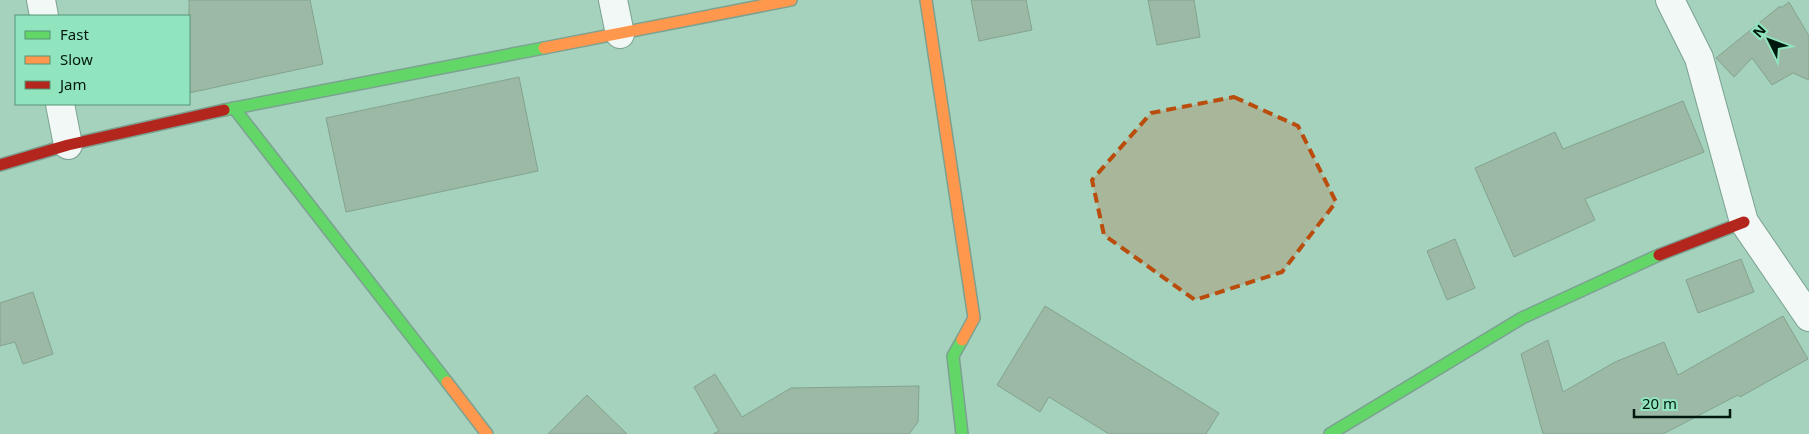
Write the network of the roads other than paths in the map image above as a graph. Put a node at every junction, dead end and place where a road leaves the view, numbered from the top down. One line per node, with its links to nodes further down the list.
1 (41, 0): 6 (street)
2 (613, 0): 7 (street)
3 (791, 0): 7 (street)
4 (926, 0): 15 (street)
5 (1670, 0): 12 (street)
6 (44, 15)
7 (620, 34): 9 (street)
8 (60, 105): 10 (street)
9 (234, 108): 10 (street); 14 (street)
10 (68, 145): 11 (street)
11 (0, 165)
12 (1744, 222): 13 (street); 16 (street)
13 (1809, 317)
14 (487, 434)
15 (962, 434)
16 (1330, 434)

